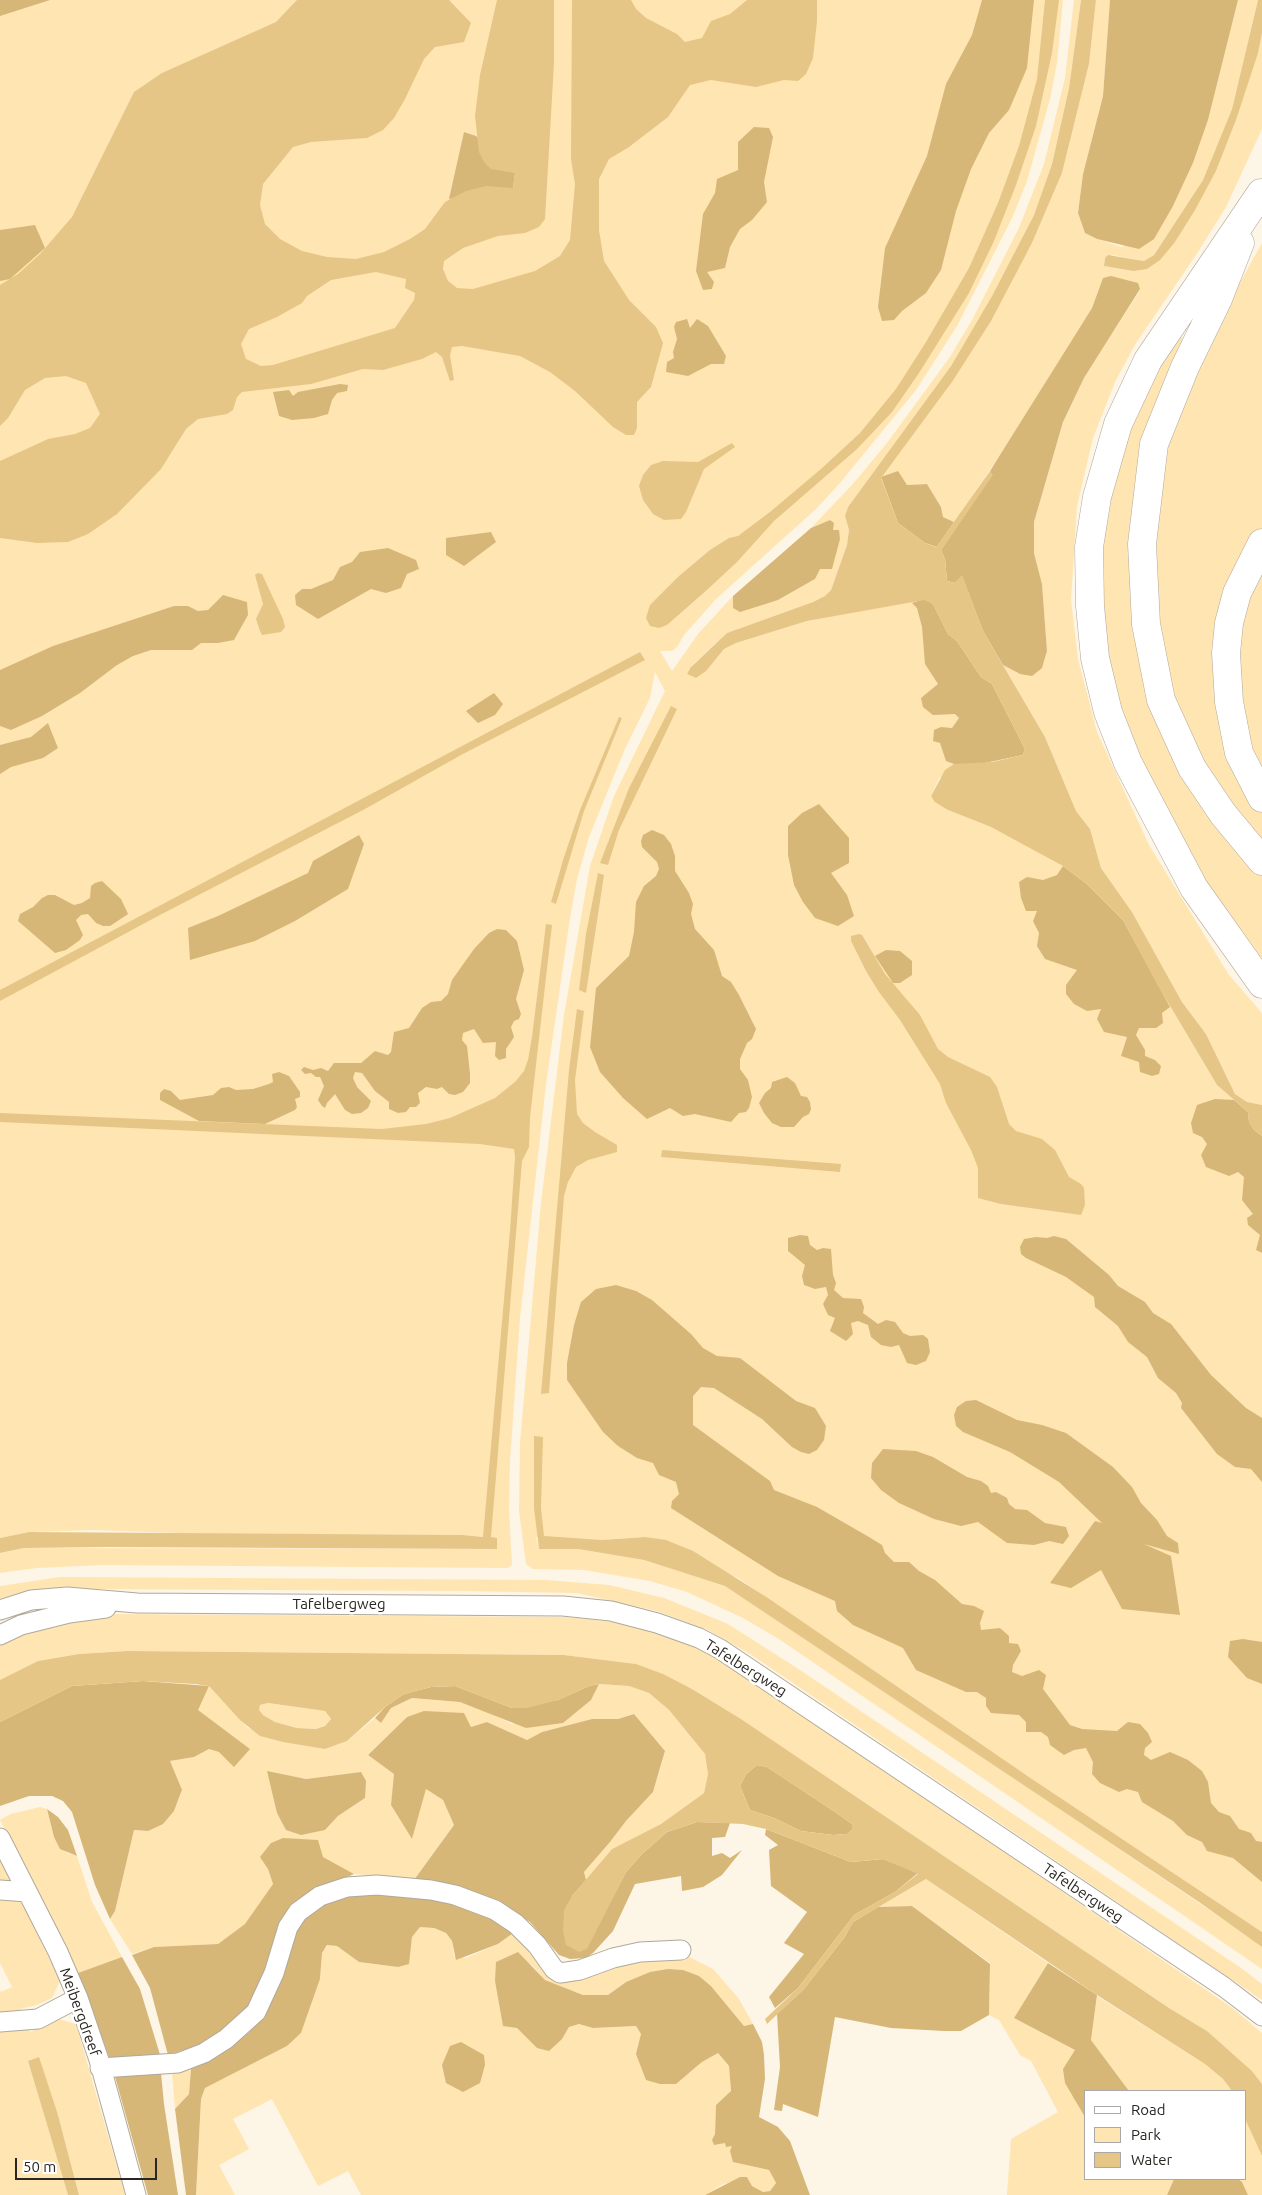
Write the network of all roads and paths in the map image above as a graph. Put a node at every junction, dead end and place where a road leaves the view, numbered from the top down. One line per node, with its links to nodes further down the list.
1 (1261, 192): 4 (highway); 5 (highway)
2 (1262, 543): 3 (highway)
3 (1262, 798)
4 (1262, 862)
5 (1262, 984)
6 (137, 1603): 7 (street, Tafelbergweg); 8 (street, Tafelbergweg); 14 (street, Tafelbergweg)
7 (0, 1610)
8 (0, 1635)
9 (0, 1838): 11 (street, Meibergdreef)
10 (0, 1890): 11 (street)
11 (27, 1892): 13 (street, Meibergdreef)
12 (681, 1950): 16 (street)
13 (78, 1998): 15 (street); 16 (street, Meibergdreef)
14 (1262, 2016)
15 (0, 2022)
16 (100, 2068): 17 (street, Meibergdreef)
17 (136, 2195)

